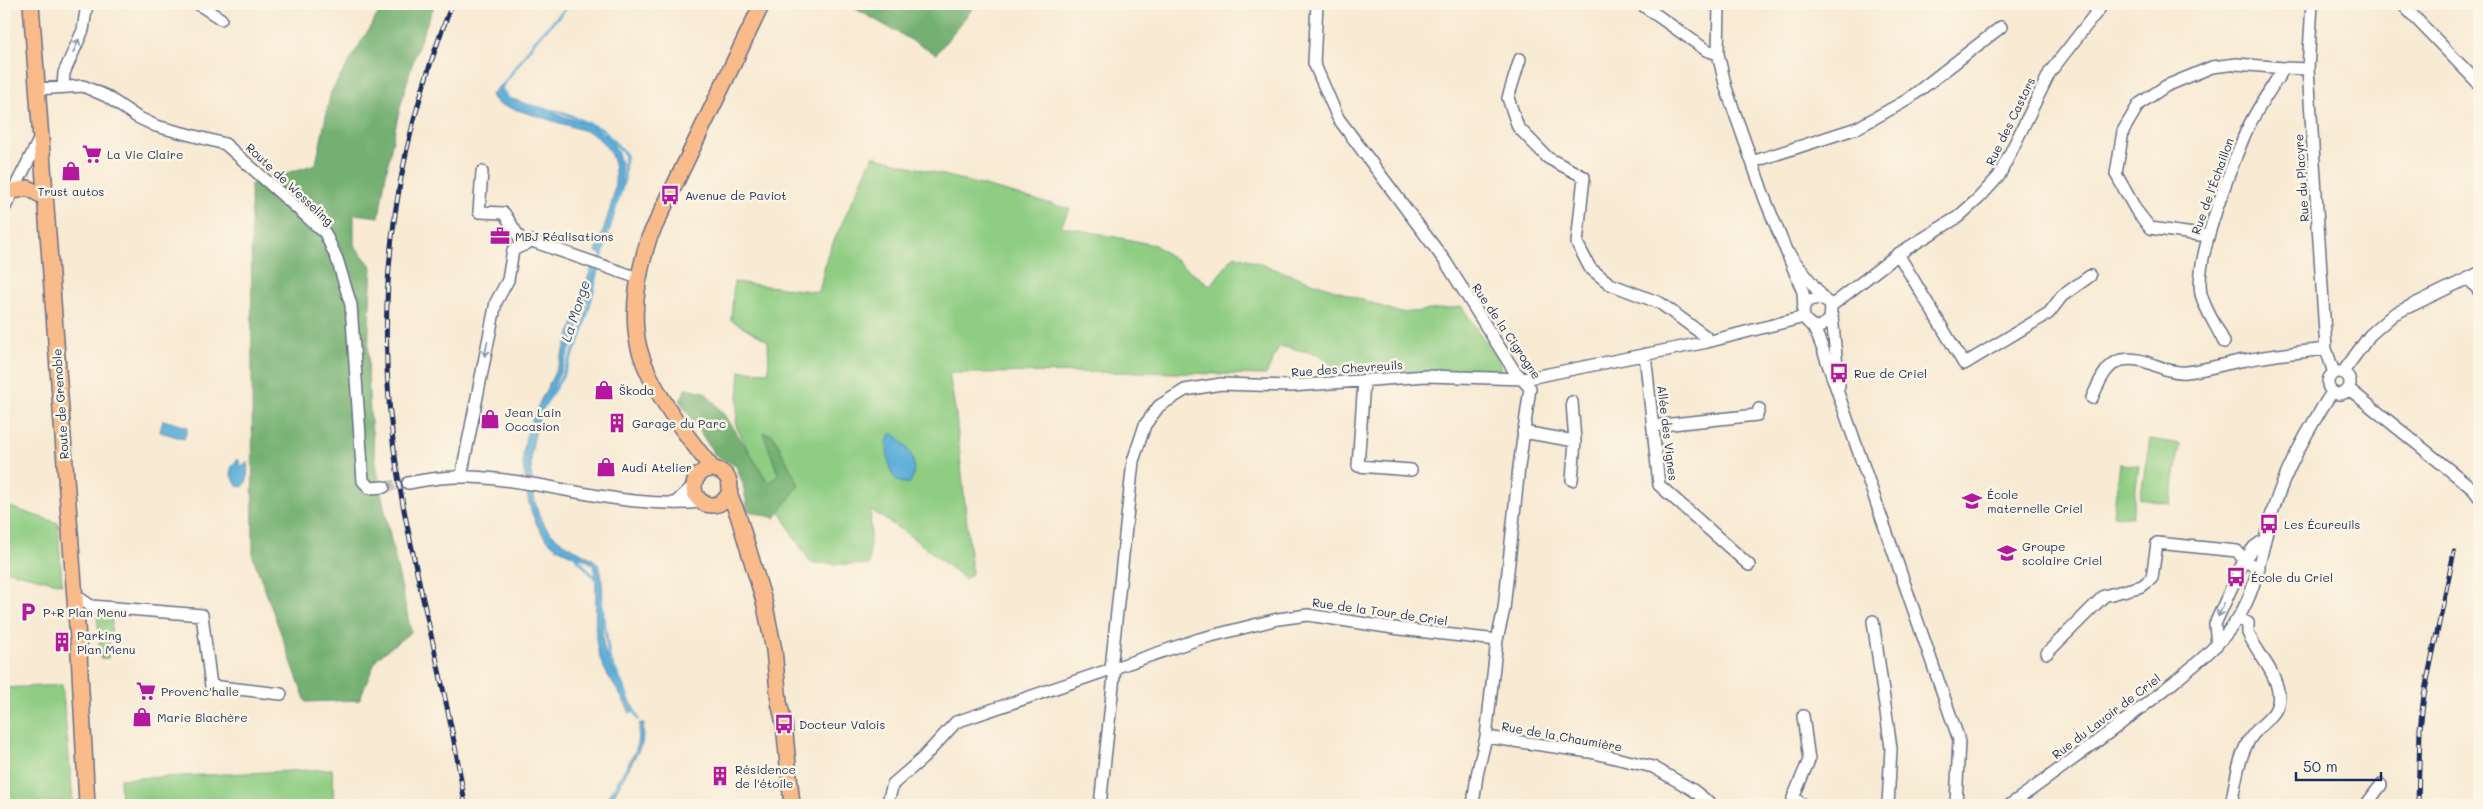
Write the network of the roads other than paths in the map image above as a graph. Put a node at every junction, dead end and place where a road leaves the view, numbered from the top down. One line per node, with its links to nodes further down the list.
1 (31, 4): 19 (main road, Route de Grenoble)
2 (87, 4): 18 (street, one-way to 2)
3 (198, 4): 11 (street)
4 (762, 4): 33 (main road)
5 (1317, 4): 43 (street, Rue de la Cigrogne)
6 (1641, 4): 13 (street)
7 (1719, 4): 13 (street)
8 (2103, 4): 30 (street, Rue des Castors)
9 (2312, 4): 16 (street, Rue du Placyre)
10 (2402, 4): 17 (street)
11 (221, 19)
12 (2001, 26): 21 (street)
13 (1718, 54): 21 (street)
14 (1520, 59): 38 (street)
15 (2284, 68): 16 (street); 27 (street, Rue de l'Échaillon); 27 (street)
16 (2308, 69): 40 (street, Rue du Placyre)
17 (2479, 84)
18 (63, 86): 19 (street, Route de Wesseling); 61 (street, Route de Wesseling)
19 (37, 89): 20 (main road, Route de Grenoble)
20 (39, 140): 23 (main road, Route de Grenoble); 24 (street)
21 (1752, 162): 29 (street)
22 (482, 172): 28 (street)
23 (42, 174): 24 (main road); 25 (main road, Route de Grenoble)
24 (15, 189): 25 (main road); 26 (street)
25 (44, 197): 71 (main road, Route de Grenoble)
26 (4, 209)
27 (2208, 236): 39 (street, Rue de l'Échaillon)
28 (524, 245): 33 (street); 57 (street, one-way to 57)
29 (1786, 251): 36 (street); 37 (street)
30 (1898, 254): 32 (street); 36 (street, Rue des Castors)
31 (2479, 273): 34 (street)
32 (2090, 276)
33 (638, 278): 52 (main road)
34 (2469, 279): 35 (street); 42 (street)
35 (2479, 291)
36 (1829, 307): 37 (street); 37 (street); 47 (street)
37 (1806, 317): 38 (street, Rue des Chevreuils); 47 (street)
38 (1707, 342): 41 (street, Rue des Chevreuils)
39 (2224, 342)
40 (2326, 350): 42 (street, Rue du Placyre); 48 (street)
41 (1645, 354): 43 (street, Rue des Chevreuils); 51 (street, Allée des Vignes)
42 (2339, 372): 45 (street); 46 (street)
43 (1524, 379): 44 (street, Rue des Chevreuils); 53 (street, Rue de la Cigrogne)
44 (1364, 381): 56 (street); 77 (street, Rue des Chevreuils)
45 (2350, 389): 46 (street); 63 (street)
46 (2332, 392): 66 (street, Rue du Lavoir de Criel)
47 (1839, 393): 92 (street)
48 (2092, 398)
49 (1572, 402): 54 (street)
50 (1759, 409): 51 (street)
51 (1653, 426): 69 (street, Allée des Vignes)
52 (680, 427): 55 (main road); 59 (main road)
53 (1523, 432): 54 (street); 74 (street, Rue de la Cigrogne)
54 (1575, 441): 58 (street)
55 (714, 469): 59 (main road); 62 (main road)
56 (1411, 470)
57 (461, 477): 60 (street); 64 (street)
58 (1572, 480)
59 (695, 481): 64 (street); 65 (main road)
60 (408, 483)
61 (384, 487)
62 (729, 493): 65 (main road); 67 (main road)
63 (2479, 497)
64 (675, 504): 65 (street)
65 (707, 504): 67 (main road)
66 (2264, 540): 68 (street); 70 (street, Rue du Lavoir de Criel)
67 (746, 542): 79 (main road)
68 (2244, 560): 70 (street); 75 (street, one-way to 75); 76 (street)
69 (1750, 565)
70 (2259, 569): 72 (street, Rue du Lavoir de Criel)
71 (74, 596): 78 (street); 83 (main road, Route de Grenoble)
72 (2238, 618): 75 (street, Rue du Lavoir de Criel); 94 (street)
73 (1873, 621): 91 (street)
74 (1497, 640): 77 (street, Rue de la Tour de Criel); 81 (street, Rue de la Cigrogne)
75 (2217, 645): 93 (street, Rue du Lavoir de Criel)
76 (2047, 652)
77 (1113, 667): 86 (street, Rue de la Tour de Criel); 87 (street)
78 (281, 694)
79 (779, 702): 84 (main road); 85 (main road)
80 (1803, 716): 90 (street)
81 (1486, 737): 88 (street, Rue de la Cigrogne); 89 (street, Rue de la Chaumière)
82 (2381, 785): 95 (street)
83 (87, 805)
84 (782, 805)
85 (792, 805)
86 (887, 805)
87 (1100, 805)
88 (1473, 805)
89 (1712, 805)
90 (1804, 805)
91 (1888, 805)
92 (1956, 805)
93 (2010, 805)
94 (2230, 805)
95 (2366, 805)

